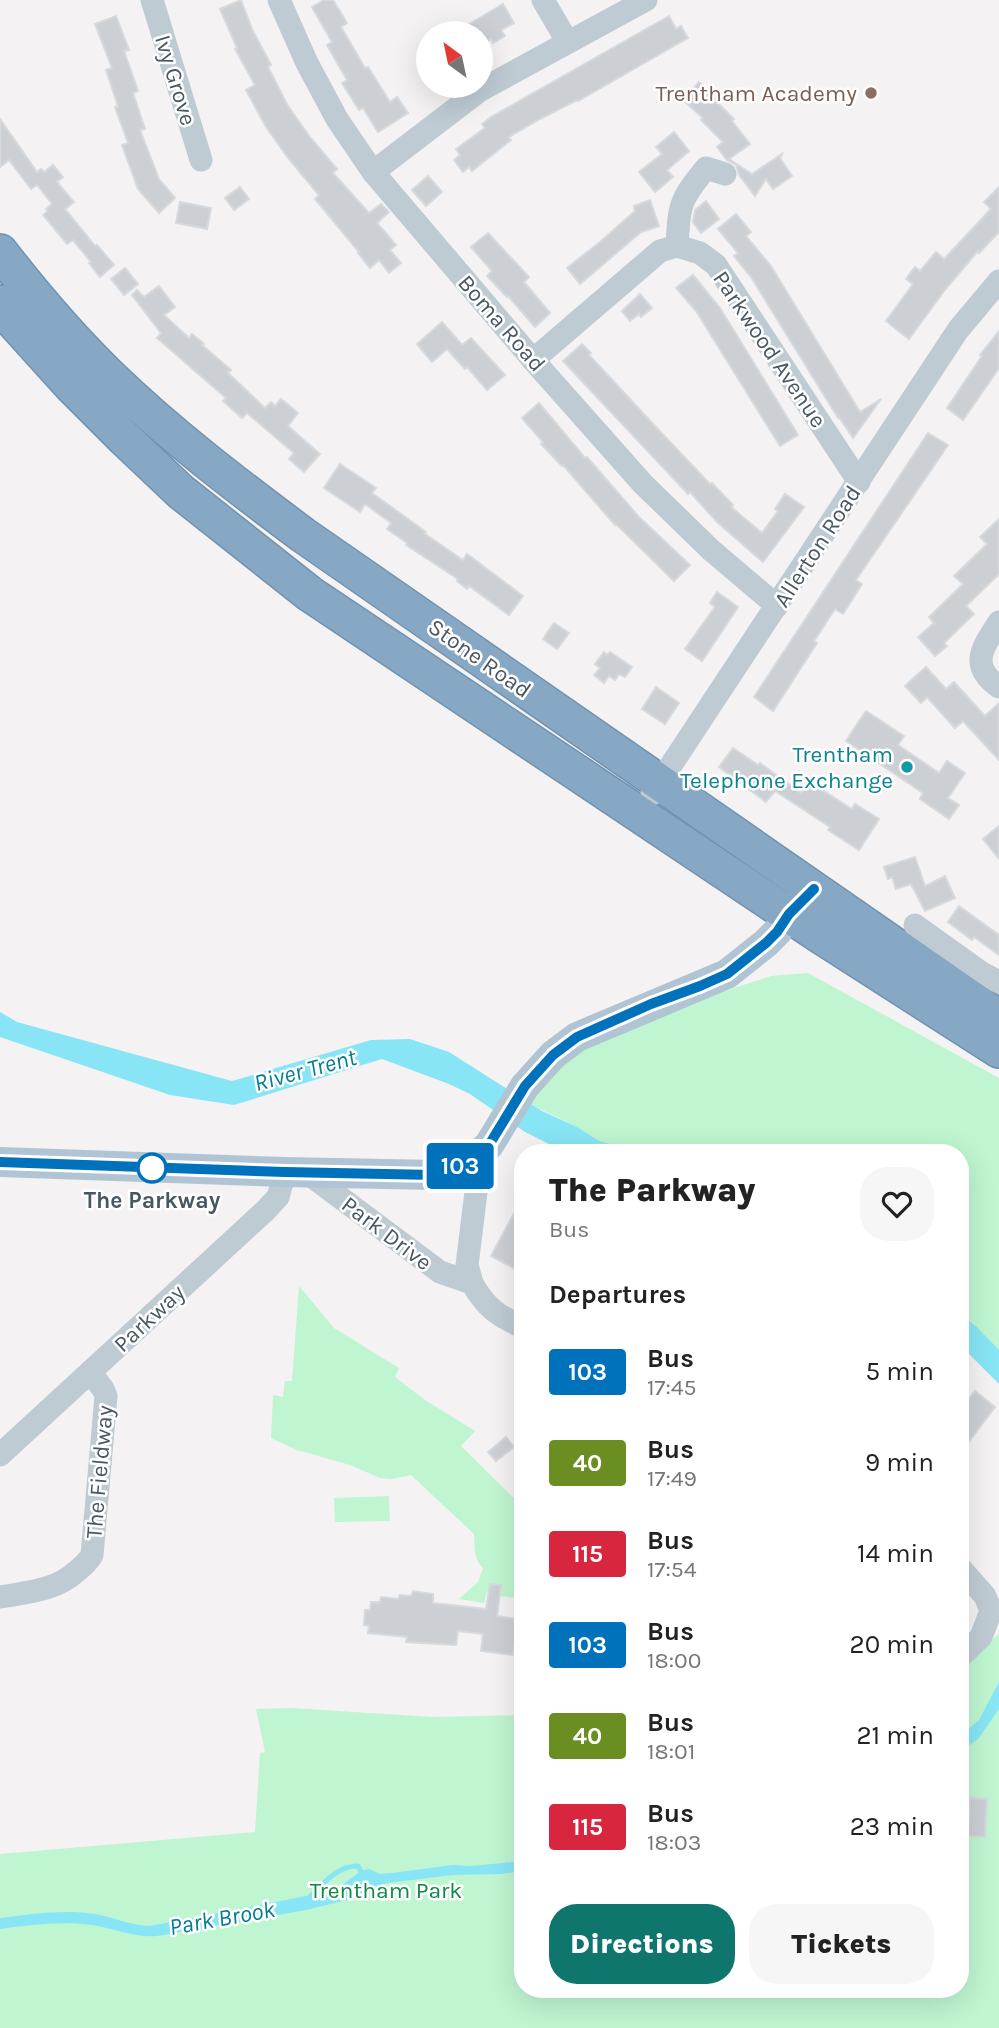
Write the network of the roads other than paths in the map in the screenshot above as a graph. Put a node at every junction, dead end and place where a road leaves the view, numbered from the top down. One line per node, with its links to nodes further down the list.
1 (152, 0): 6 (street, Ivy Grove)
2 (279, 0): 8 (street, Boma Road)
3 (543, 0): 5 (street)
4 (646, 0): 5 (street)
5 (567, 41): 8 (street)
6 (201, 160)
7 (711, 165): 9 (street)
8 (373, 172): 13 (street, Boma Road)
9 (677, 246): 13 (street); 14 (street, Parkwood Avenue)
10 (0, 252): 18 (highway, Stone Road)
11 (999, 281): 14 (street, Allerton Road)
12 (0, 303): 19 (highway, Stone Road)
13 (533, 360): 15 (street, Boma Road)
14 (859, 482): 15 (street, Allerton Road)
15 (777, 606): 18 (street, Allerton Road)
16 (999, 622): 17 (street)
17 (999, 687)
18 (660, 783): 19 (street, Allerton Road); 20 (highway, Stone Road)
19 (638, 814): 21 (highway, Stone Road)
20 (814, 889): 21 (main road); 24 (highway, Stone Road)
21 (789, 914): 25 (highway, Stone Road); 26 (main road)
22 (915, 925): 23 (street)
23 (999, 982)
24 (999, 1017)
25 (999, 1050)
26 (474, 1159): 28 (main road); 29 (street, Park Drive)
27 (1, 1165): 28 (main road)
28 (295, 1172): 29 (street, Park Drive); 31 (street, Parkway)
29 (472, 1283): 30 (street)
30 (514, 1323)
31 (90, 1372): 32 (street, Parkway); 34 (street, The Fieldway)
32 (0, 1455)
33 (969, 1578): 35 (street)
34 (0, 1597)
35 (969, 1648)

